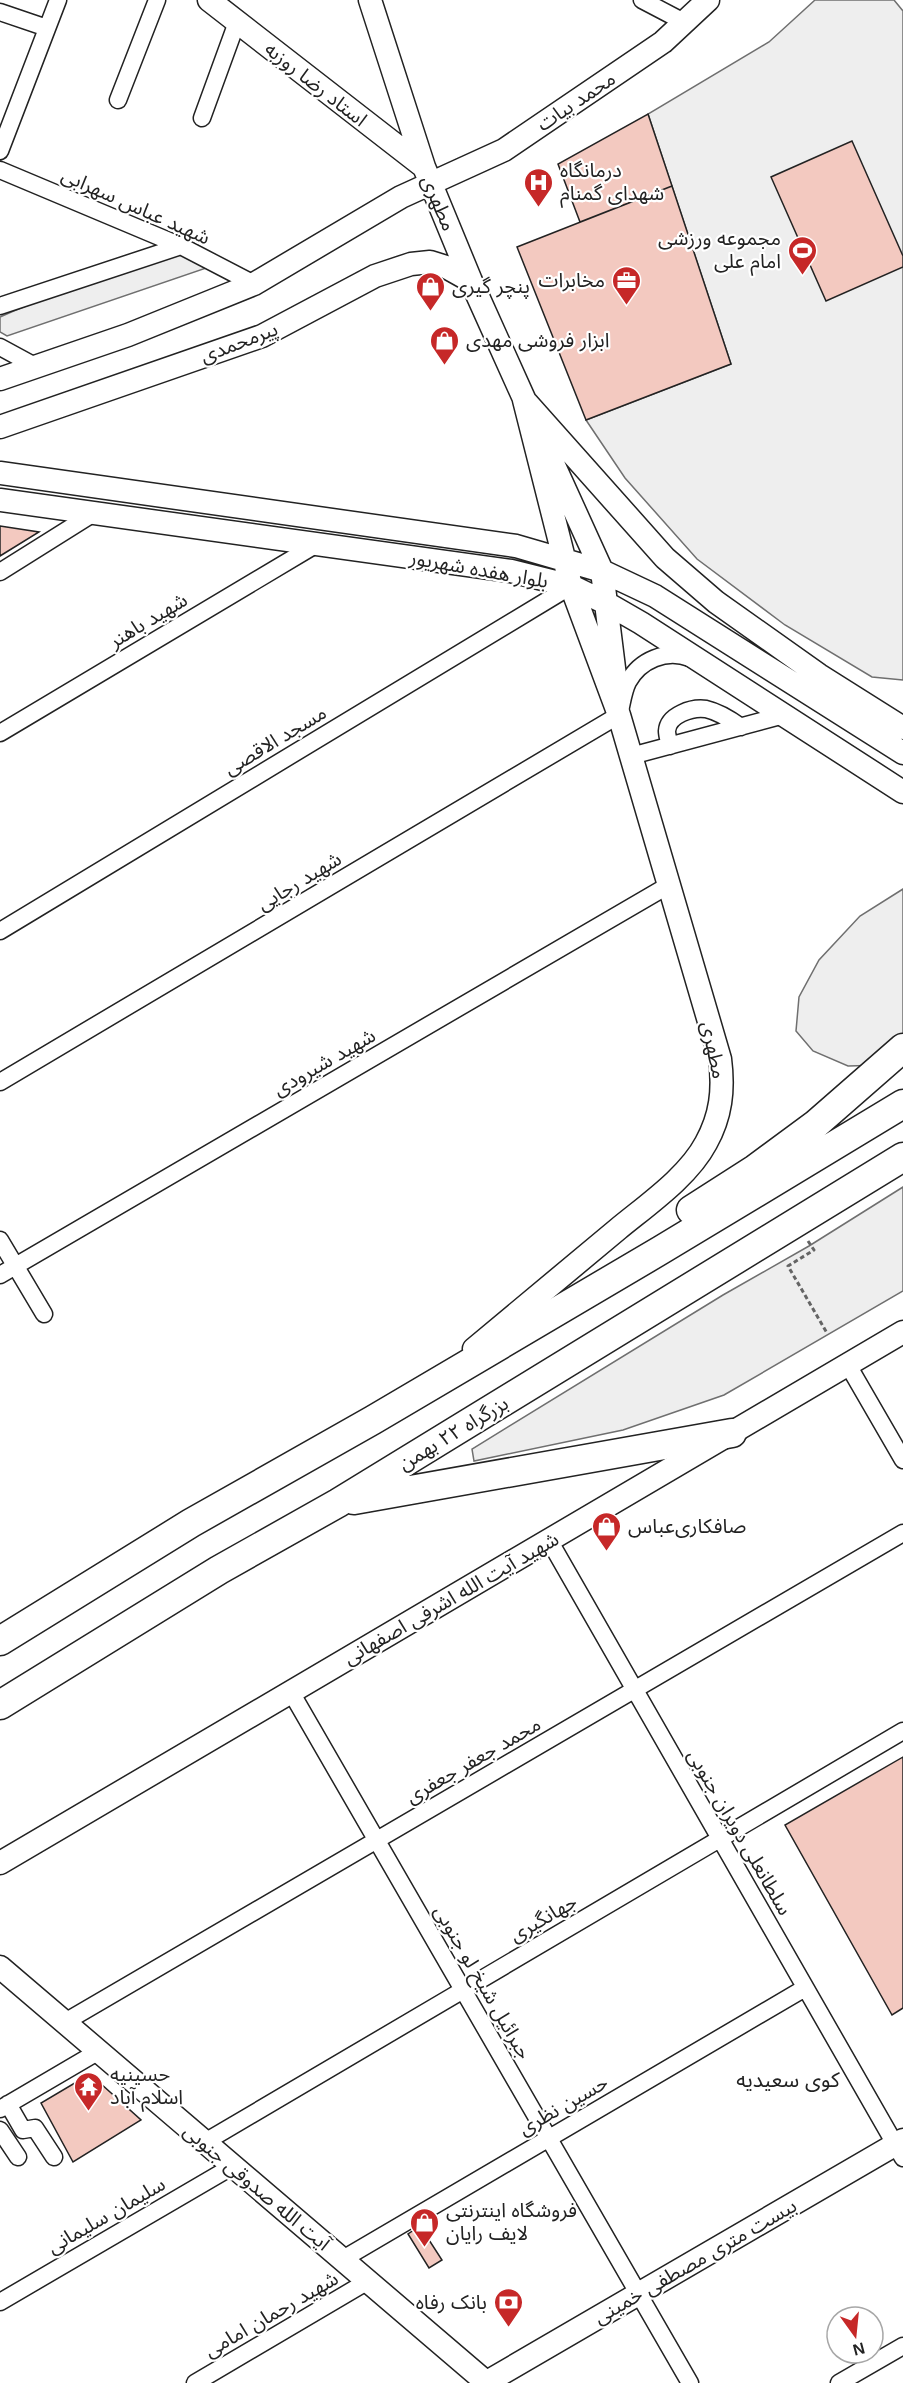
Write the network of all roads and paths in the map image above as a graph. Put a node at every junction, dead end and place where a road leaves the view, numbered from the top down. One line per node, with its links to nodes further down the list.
1 (58, 0): 10 (street)
2 (157, 0): 11 (street)
3 (209, 0): 8 (main road, استاد رضا روزبه)
4 (370, 0): 15 (main road, مطهری)
5 (642, 0): 9 (street)
6 (708, 0): 9 (main road, محمد بیات)
7 (0, 12): 10 (street)
8 (237, 22): 12 (street); 15 (main road, استاد رضا روزبه)
9 (684, 22): 15 (main road, محمد بیات)
10 (47, 28): 13 (street)
11 (118, 100)
12 (202, 118)
13 (0, 151)
14 (0, 170): 16 (street, شهید عباس سهرابی)
15 (427, 175): 17 (main road, مطهری); 18 (main road)
16 (181, 246): 18 (street, شهید عباس سهرابی); 19 (street)
17 (471, 281): 23 (main road, مطهری); 24 (main road, پیرمحمدی)
18 (254, 284): 21 (main road)
19 (0, 306)
20 (0, 347): 21 (street)
21 (35, 366): 22 (main road)
22 (0, 379)
23 (524, 400): 29 (main road); 30 (main road); 38 (main road)
24 (0, 427)
25 (0, 472): 29 (main road, بلوار هفده شهریور)
26 (0, 500): 27 (main road, بلوار هفده شهریور)
27 (94, 513): 28 (main road, بلوار هفده شهریور); 31 (street)
28 (317, 544): 32 (main road, بلوار هفده شهریور); 39 (street, شهید باهنر)
29 (563, 558): 30 (main road, بلوار هفده شهریور); 32 (main road)
30 (602, 571): 33 (main road); 41 (main road, بلوار هفده شهریور)
31 (0, 572)
32 (571, 586): 33 (main road, بلوار هفده شهریور); 35 (main road); 45 (street, مسجد الاقصی)
33 (608, 604): 34 (main road, بلوار هفده شهریور); 35 (main road)
34 (705, 664): 35 (street); 36 (main road, بلوار هفده شهریور)
35 (619, 715): 42 (main road, مطهری); 47 (street, شهید رجایی)
36 (784, 715): 37 (street); 43 (main road, بلوار هفده شهریور)
37 (741, 727): 40 (street); 40 (street)
38 (903, 728)
39 (0, 733)
40 (670, 746): 42 (street)
41 (903, 753)
42 (631, 756): 44 (main road, مطهری)
43 (903, 792)
44 (669, 885): 52 (street, شهید شیرودی); 57 (main road, مطهری)
45 (0, 931)
46 (903, 1048): 57 (highway)
47 (0, 1082)
48 (903, 1104): 60 (highway)
49 (903, 1157): 62 (highway, بزرگراه ۲۲ بهمن)
50 (0, 1240): 52 (street)
51 (814, 1250): 56 (path)
52 (15, 1266): 53 (street, شهید شیرودی); 54 (street)
53 (0, 1275)
54 (44, 1314)
55 (903, 1332): 58 (main road, شهید آیت الله اشرفی اصفهانی)
56 (827, 1333)
57 (465, 1357): 60 (highway)
58 (848, 1365): 59 (main road, شهید آیت الله اشرفی اصفهانی); 61 (street)
59 (732, 1433): 62 (highway); 64 (main road, شهید آیت الله اشرفی اصفهانی)
60 (338, 1440): 65 (highway)
61 (903, 1460)
62 (338, 1503): 68 (highway, بزرگراه ۲۲ بهمن)
63 (903, 1533): 66 (street, محمد جعفر جعفری)
64 (549, 1540): 66 (street, سلطانعلی دویران جنوبی); 67 (main road, شهید آیت الله اشرفی اصفهانی)
65 (0, 1641)
66 (634, 1690): 70 (street, سلطانعلی دویران جنوبی); 71 (street, محمد جعفر جعفری)
67 (291, 1692): 71 (street, جبرائیل شیخ لو جنوبی); 72 (main road, شهید آیت الله اشرفی اصفهانی)
68 (0, 1705)
69 (903, 1731): 70 (street, جهانگیری)
70 (720, 1839): 74 (street, سلطانعلی دویران جنوبی); 75 (street, جهانگیری)
71 (376, 1841): 75 (street, جبرائیل شیخ لو جنوبی); 76 (street, محمد جعفر جعفری)
72 (0, 1863)
73 (0, 1967): 76 (main road, آیت الله صدوقی جنوبی)
74 (805, 1988): 80 (street, حسین نظری); 82 (street, سلطانعلی دویران جنوبی)
75 (462, 1990): 80 (street, جبرائیل شیخ لو جنوبی); 81 (street, جهانگیری)
76 (65, 2022): 77 (main road, آیت الله صدوقی جنوبی)
77 (99, 2051): 78 (street); 81 (main road, آیت الله صدوقی جنوبی)
78 (4, 2107): 84 (street)
79 (0, 2130): 83 (street)
80 (548, 2139): 86 (street, حسین نظری); 88 (street, جبرائیل شیخ لو جنوبی)
81 (205, 2142): 85 (main road, آیت الله صدوقی جنوبی)
82 (900, 2147): 88 (main road, بیست متری مصطفی خمینی)
83 (18, 2157)
84 (54, 2157)
85 (233, 2166): 86 (main road, آیت الله صدوقی جنوبی); 89 (street, سلیمان سلیمانی)
86 (343, 2259): 87 (main road, آیت الله صدوقی جنوبی)
87 (368, 2282): 91 (street, شهید رحمان امامی); 92 (main road, آیت الله صدوقی جنوبی)
88 (638, 2294): 92 (main road, بیست متری مصطفی خمینی); 93 (street, جبرائیل شیخ لو جنوبی)
89 (0, 2302)
90 (903, 2346): 94 (street)
91 (195, 2383)
92 (487, 2383)
93 (690, 2383)
94 (839, 2383)

